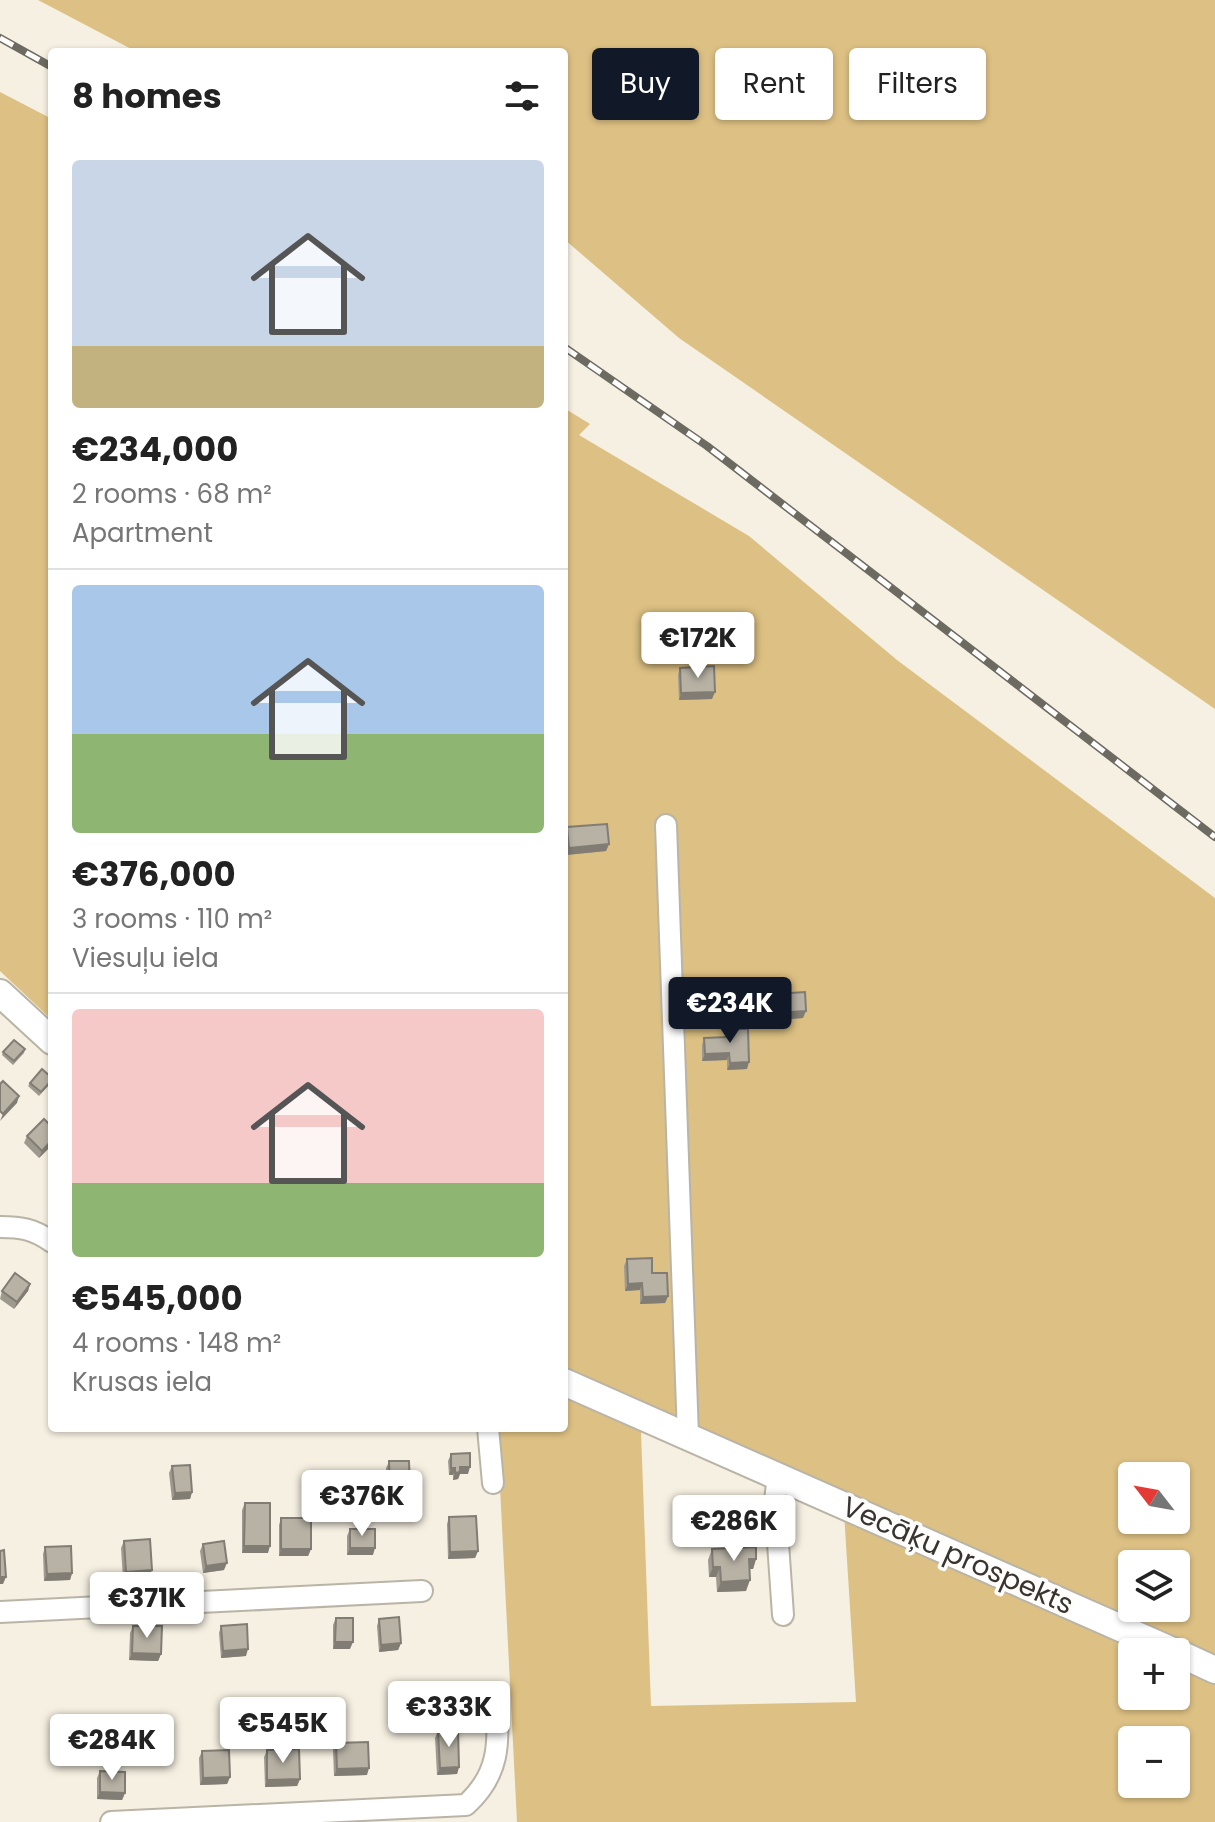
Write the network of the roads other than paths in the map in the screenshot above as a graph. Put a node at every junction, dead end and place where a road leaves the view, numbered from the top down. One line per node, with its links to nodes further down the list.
1 (666, 825): 8 (street)
2 (0, 993): 3 (main road)
3 (48, 1037)
4 (0, 1227): 5 (street)
5 (48, 1239)
6 (568, 1384): 8 (main road, Vecāķu prospekts)
7 (488, 1432): 10 (street)
8 (688, 1436): 9 (main road, Vecāķu prospekts)
9 (778, 1476): 13 (street); 14 (main road, Vecāķu prospekts)
10 (493, 1483)
11 (422, 1591): 12 (street)
12 (0, 1612)
13 (783, 1615)
14 (1144, 1638)
15 (1190, 1658): 16 (main road, Vecāķu prospekts)
16 (1215, 1670)
17 (496, 1693): 18 (street)
18 (111, 1822)

